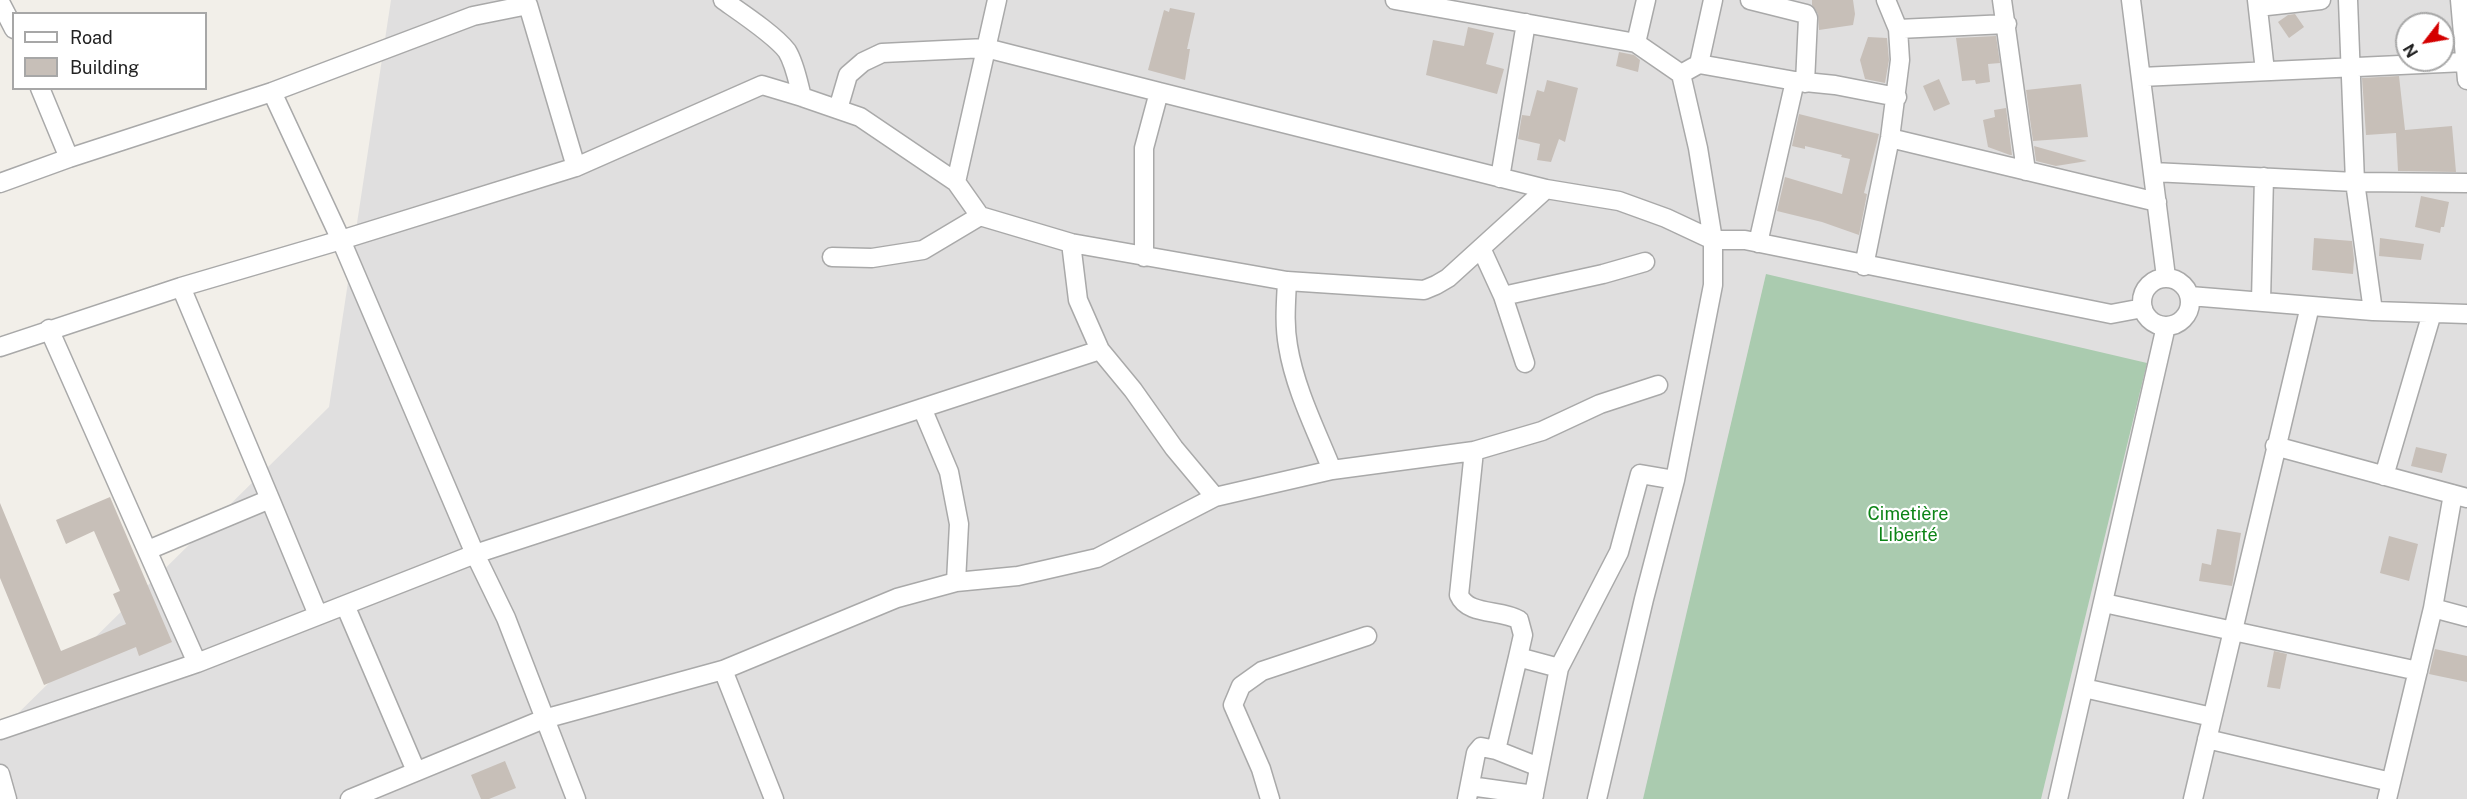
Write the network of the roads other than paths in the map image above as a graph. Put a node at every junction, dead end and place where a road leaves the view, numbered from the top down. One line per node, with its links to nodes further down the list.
1 (723, 0): 33 (street)
2 (997, 0): 21 (street)
3 (1395, 0): 16 (street)
4 (1646, 0): 20 (street)
5 (1713, 0): 23 (street)
6 (1750, 0): 29 (street)
7 (1886, 0): 19 (street)
8 (2002, 0): 17 (street)
9 (2131, 0): 27 (street)
10 (2321, 0): 15 (street)
11 (2348, 0): 24 (street)
12 (2460, 0): 22 (street)
13 (0, 2): 18 (street)
14 (532, 2): 31 (street); 38 (street)
15 (2257, 3): 25 (street)
16 (1526, 23): 20 (street); 42 (street)
17 (2007, 24): 19 (street); 39 (street)
18 (12, 25)
19 (1898, 29): 34 (street)
20 (1636, 43): 26 (street)
21 (986, 48): 32 (street); 35 (street); 43 (street)
22 (2465, 62): 24 (street); 28 (street)
23 (1699, 64): 26 (street); 29 (street)
24 (2351, 67): 25 (street); 44 (street)
25 (2265, 72): 27 (street)
26 (1681, 74): 51 (street)
27 (2141, 77): 40 (street)
28 (2467, 80)
29 (1800, 82): 34 (street); 53 (street)
30 (40, 90): 37 (street)
31 (272, 92): 37 (street); 50 (street)
32 (1159, 92): 42 (street); 56 (street)
33 (802, 97): 35 (street); 38 (street)
34 (1897, 97): 36 (street)
35 (838, 109): 43 (street)
36 (1890, 138): 39 (street); 58 (street)
37 (69, 158): 45 (street)
38 (576, 167): 50 (street)
39 (2026, 171): 48 (street)
40 (2153, 172): 41 (street); 48 (street)
41 (2264, 177): 44 (street); 64 (street)
42 (1500, 178): 47 (street)
43 (956, 182): 49 (street)
44 (2355, 182): 46 (street); 67 (street)
45 (0, 183)
46 (2467, 183)
47 (1546, 189): 51 (street); 54 (street)
48 (2157, 202): 59 (street)
49 (980, 216): 52 (street); 55 (street)
50 (341, 240): 61 (street); 86 (street)
51 (1713, 240): 53 (street); 81 (street)
52 (1071, 243): 56 (street); 73 (street)
53 (1758, 243): 58 (street)
54 (1481, 248): 60 (street); 62 (street)
55 (832, 257)
56 (1144, 257): 60 (street)
57 (1645, 262): 62 (street)
58 (1864, 266): 66 (street)
59 (2166, 277): 63 (street); 66 (street)
60 (1287, 280): 79 (street)
61 (181, 287): 71 (street); 84 (street)
62 (1503, 296): 74 (street)
63 (2190, 296): 64 (street); 70 (street)
64 (2260, 301): 65 (street)
65 (2310, 306): 67 (street); 77 (street)
66 (2143, 308): 70 (street)
67 (2373, 311): 68 (street)
68 (2432, 313): 69 (street); 80 (street)
69 (2467, 314)
70 (2166, 326): 88 (street)
71 (48, 329): 72 (street); 85 (street)
72 (0, 347)
73 (1100, 350): 76 (street); 83 (street)
74 (1525, 363)
75 (1658, 386): 78 (street)
76 (922, 408): 86 (street); 87 (street)
77 (2275, 446): 80 (street); 93 (street)
78 (1474, 451): 79 (street); 95 (street)
79 (1332, 470): 83 (street)
80 (2384, 476): 82 (street)
81 (1675, 480): 97 (street); 118 (street)
82 (2460, 496): 90 (street)
83 (1215, 497): 87 (street)
84 (270, 499): 85 (street); 91 (street)
85 (148, 550): 96 (street)
86 (475, 554): 89 (street); 102 (street)
87 (956, 582): 98 (street)
88 (2104, 603): 93 (street); 100 (street)
89 (345, 604): 91 (street); 107 (street)
90 (2433, 608): 92 (street); 99 (street)
91 (318, 615): 96 (street)
92 (2467, 616)
93 (2233, 630): 99 (street); 101 (street)
94 (1367, 636): 117 (street)
95 (1518, 657): 97 (street); 105 (street)
96 (197, 663): 103 (street)
97 (1559, 668): 106 (street)
98 (723, 670): 102 (street); 116 (street)
99 (2418, 671): 110 (street)
100 (2084, 688): 101 (street); 119 (street)
101 (2212, 717): 104 (street)
102 (544, 719): 107 (street); 115 (street)
103 (0, 730)
104 (2207, 738): 110 (street); 120 (street)
105 (1496, 750): 106 (street); 111 (street)
106 (1539, 767): 112 (street)
107 (416, 771): 109 (street)
108 (0, 774): 113 (street)
109 (388, 791): 114 (street)
110 (2389, 791)
111 (1468, 793): 112 (street)
112 (1533, 797)
113 (7, 799)
114 (350, 799)
115 (576, 799)
116 (774, 799)
117 (1270, 799)
118 (1597, 799)
119 (2058, 799)
120 (2193, 799)

